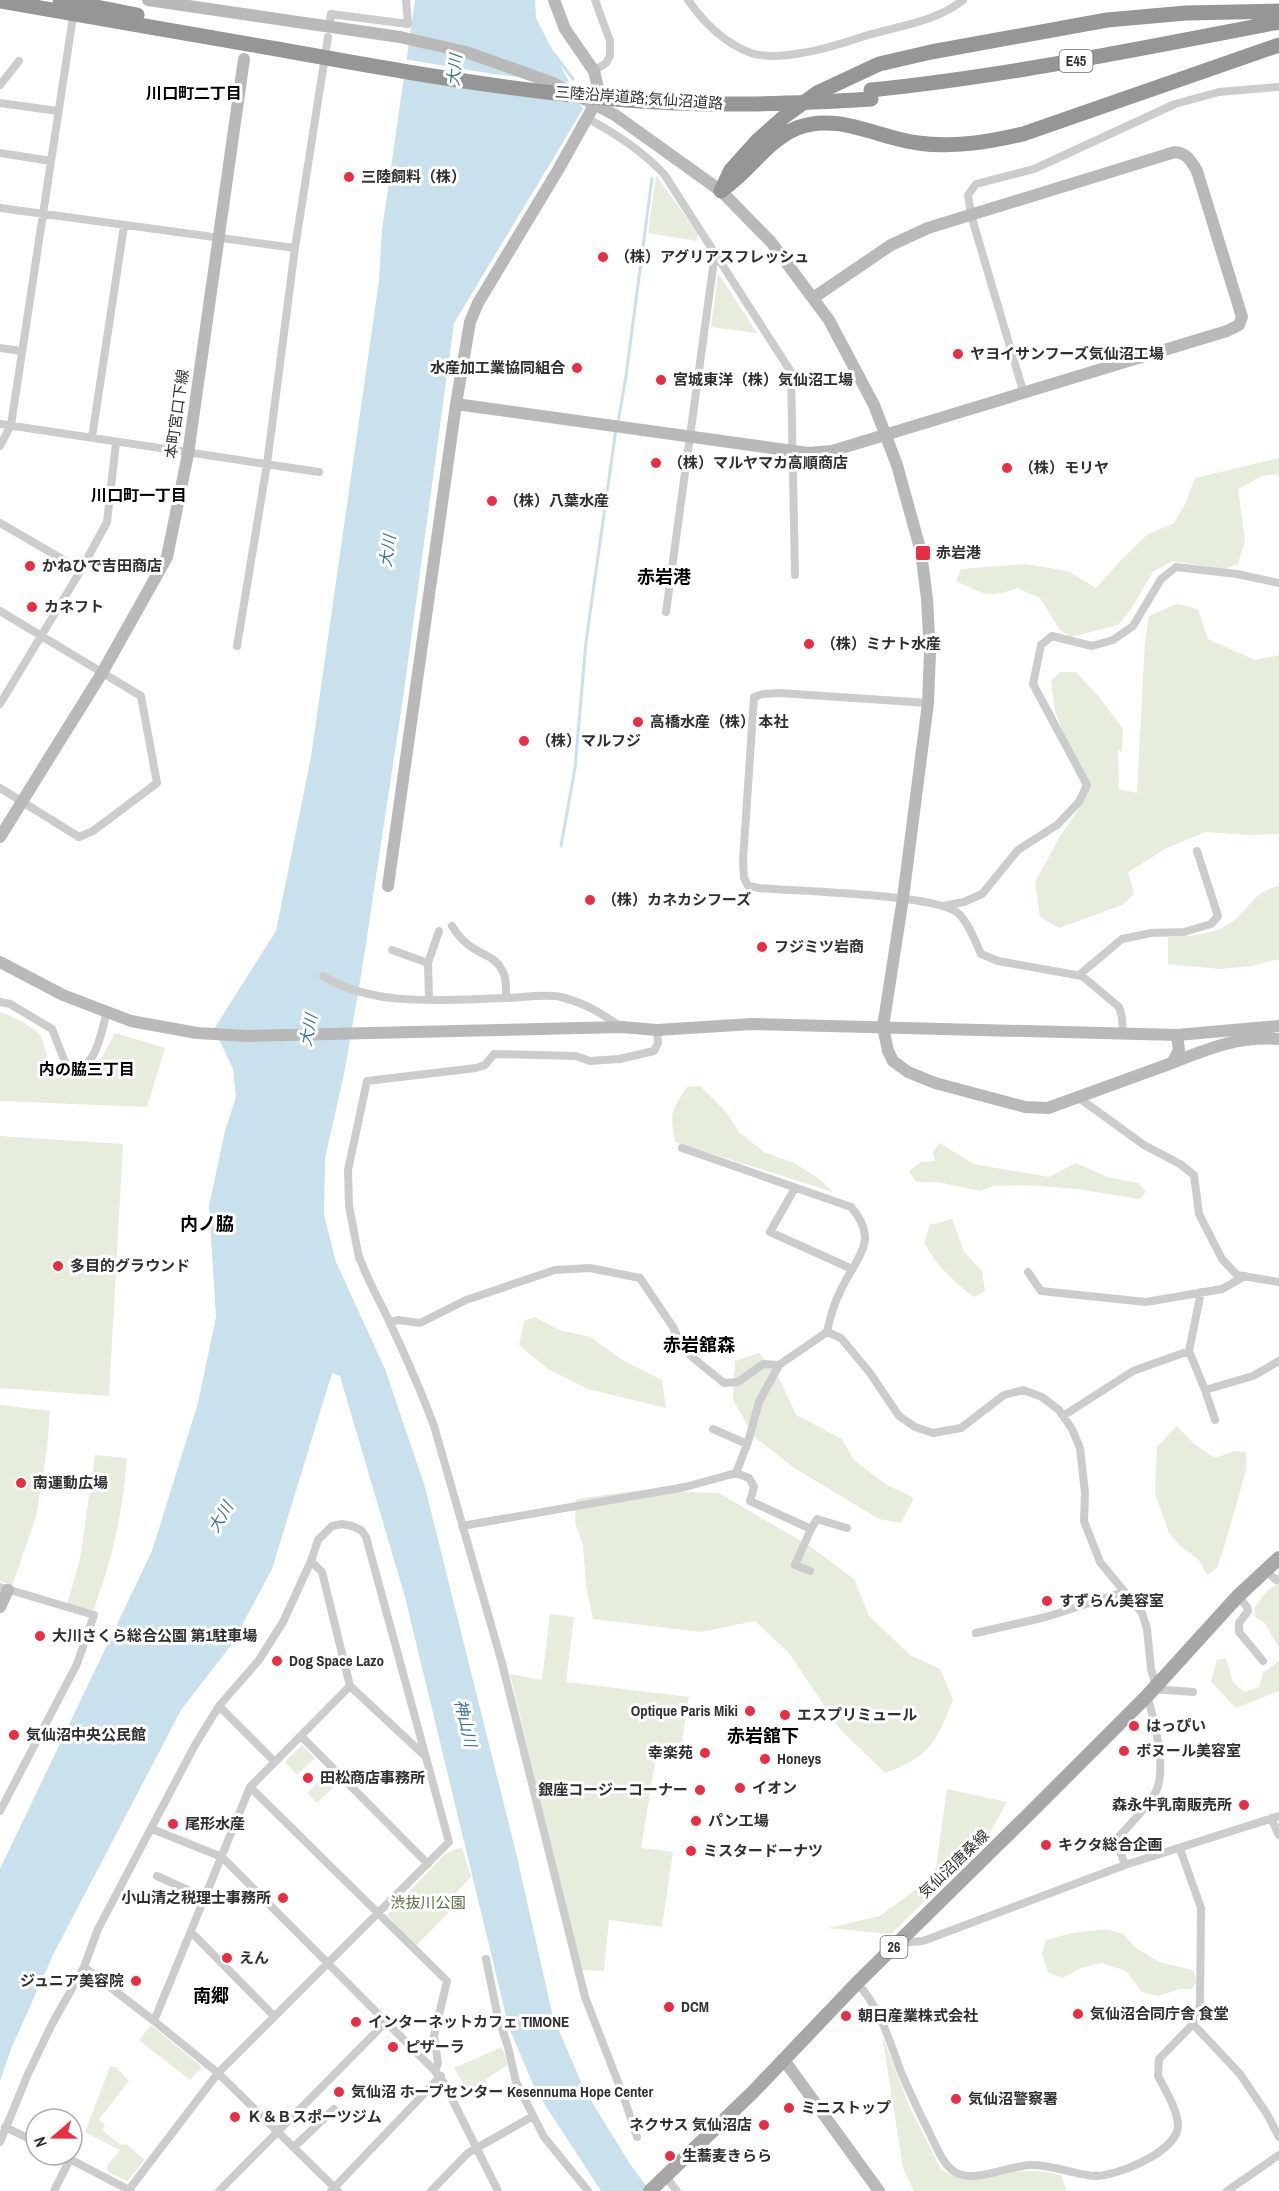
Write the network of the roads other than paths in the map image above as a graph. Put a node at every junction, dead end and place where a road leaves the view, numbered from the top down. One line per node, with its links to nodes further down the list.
1 (60, 0): 21 (highway, 三陸沿岸道路;気仙沼道路 / E45, bridge)
2 (75, 0): 23 (street)
3 (148, 0): 27 (street, bridge)
4 (406, 0): 11 (street)
5 (554, 0): 18 (street)
6 (595, 0): 18 (street)
7 (688, 0): 8 (street)
8 (963, 0)
9 (0, 1): 21 (highway, 三陸沿岸道路;気仙沼道路 / E45, bridge)
10 (1279, 11): 27 (highway)
11 (330, 22)
12 (1279, 22): 21 (highway, 三陸沿岸道路;気仙沼道路 / E45)
13 (1279, 32): 21 (highway, 三陸沿岸道路;気仙沼道路 / E45)
14 (328, 37): 33 (street)
15 (1279, 45): 27 (highway)
16 (244, 59): 32 (street, 本町宮口下線)
17 (19, 61): 19 (street)
18 (594, 71): 24 (street)
19 (0, 85)
20 (1279, 87): 30 (street)
21 (871, 94)
22 (0, 103): 23 (street)
23 (58, 111): 26 (street)
24 (587, 118): 34 (street); 39 (street)
25 (0, 153): 26 (street)
26 (51, 161): 29 (street)
27 (721, 191): 35 (street)
28 (0, 208): 29 (street)
29 (42, 214): 31 (street); 37 (street)
30 (971, 215): 35 (street); 38 (street); 38 (street)
31 (124, 226): 32 (street); 43 (street)
32 (217, 239): 33 (street); 48 (street, 本町宮口下線)
33 (295, 248): 49 (street)
34 (715, 252): 44 (street); 47 (street)
35 (813, 298): 42 (street)
36 (0, 348): 37 (street)
37 (21, 351): 41 (street)
38 (1024, 394): 42 (street)
39 (456, 404): 44 (street); 66 (street)
40 (0, 424): 41 (street)
41 (11, 425): 43 (street); 46 (street)
42 (887, 436): 47 (street); 61 (street)
43 (92, 437): 45 (street)
44 (689, 437): 47 (street); 56 (street)
45 (116, 443): 48 (street); 52 (street)
46 (0, 446)
47 (794, 451): 53 (street)
48 (188, 454): 49 (street); 59 (street, 本町宮口下線)
49 (267, 464): 50 (street); 58 (street)
50 (319, 472)
51 (0, 523): 52 (street)
52 (81, 570): 57 (street)
53 (795, 575)
54 (1279, 584): 68 (street)
55 (0, 611): 57 (street)
56 (666, 612)
57 (41, 636): 59 (street); 60 (street)
58 (237, 646)
59 (102, 673): 63 (street, 本町宮口下線); 63 (street)
60 (1, 700)
61 (928, 703): 67 (street); 67 (street)
62 (0, 788): 63 (street)
63 (21, 801): 64 (street, 本町宮口下線)
64 (0, 837)
65 (1197, 851): 74 (street)
66 (388, 886)
67 (903, 898): 68 (street); 82 (street)
68 (942, 906): 74 (street)
69 (453, 926): 76 (street)
70 (439, 931): 73 (street)
71 (392, 950): 73 (street)
72 (0, 962): 79 (street)
73 (428, 963): 77 (street)
74 (1078, 975): 84 (street)
75 (323, 976): 77 (street)
76 (506, 998): 77 (street); 81 (street)
77 (429, 999)
78 (0, 1002): 79 (street)
79 (107, 1011): 81 (street)
80 (1279, 1026): 85 (street)
81 (622, 1027): 83 (street)
82 (884, 1027): 83 (street); 84 (street); 88 (street)
83 (657, 1030): 96 (street)
84 (1123, 1035): 85 (street)
85 (1177, 1035): 87 (street)
86 (1279, 1039): 87 (street)
87 (1172, 1062): 88 (street)
88 (1079, 1098): 93 (street)
89 (682, 1148): 90 (street)
90 (795, 1188): 91 (street); 91 (street)
91 (852, 1269): 97 (street)
92 (1028, 1272): 95 (street)
93 (1245, 1276): 94 (street); 95 (street)
94 (1279, 1282)
95 (1201, 1292): 98 (street)
96 (390, 1322): 100 (street); 107 (street)
97 (827, 1332): 100 (street); 102 (street)
98 (1189, 1351): 101 (street); 102 (street)
99 (1279, 1361): 101 (street)
100 (779, 1365): 105 (street)
101 (1205, 1390): 103 (street)
102 (1063, 1416): 116 (street)
103 (1215, 1420)
104 (713, 1429): 105 (street)
105 (747, 1444): 106 (street)
106 (736, 1473): 107 (street); 109 (street)
107 (462, 1526): 158 (street)
108 (847, 1528): 109 (street)
109 (811, 1529): 112 (street)
110 (1279, 1558): 113 (main road, 気仙沼唐桑線 / 26)
111 (311, 1561): 121 (street); 124 (street); 126 (street)
112 (810, 1571)
113 (1266, 1571): 114 (street); 117 (main road, 気仙沼唐桑線 / 26)
114 (1279, 1578)
115 (4, 1588): 118 (street); 129 (street)
116 (1124, 1592): 119 (street); 122 (street)
117 (1238, 1596): 120 (street); 122 (main road, 気仙沼唐桑線 / 26)
118 (0, 1607)
119 (976, 1633)
120 (1263, 1661)
121 (350, 1686): 125 (street); 126 (street)
122 (1152, 1690): 123 (street); 136 (street); 141 (main road, 気仙沼唐桑線 / 26)
123 (1193, 1692)
124 (219, 1706): 127 (street); 131 (street)
125 (302, 1737): 127 (street); 135 (street)
126 (425, 1756): 135 (street)
127 (274, 1762): 128 (street)
128 (250, 1787): 134 (street); 139 (street)
129 (0, 1811)
130 (1275, 1817): 132 (street); 133 (street)
131 (152, 1828): 134 (street); 144 (street)
132 (1279, 1835)
133 (1180, 1849): 136 (street); 149 (street)
134 (222, 1857): 138 (street); 143 (street)
135 (428, 1864): 139 (street)
136 (1125, 1865): 141 (street)
137 (157, 1876): 138 (street)
138 (205, 1898): 140 (street)
139 (378, 1914): 143 (street); 152 (street)
140 (191, 1932): 146 (street); 147 (street)
141 (898, 1942): 145 (main road, 気仙沼唐桑線 / 26)
142 (486, 1959): 154 (street)
143 (328, 1963): 146 (street); 148 (street)
144 (84, 1968): 147 (street); 155 (street)
145 (857, 1983): 149 (street); 150 (main road, 気仙沼唐桑線 / 26)
146 (274, 2016): 151 (street)
147 (154, 2020): 151 (street)
148 (387, 2021): 152 (street); 156 (street)
149 (1193, 2024): 159 (street)
150 (784, 2060): 166 (main road, 気仙沼唐桑線 / 26); 176 (street)
151 (218, 2073): 156 (street); 167 (street)
152 (438, 2074): 162 (street); 168 (street)
153 (333, 2109): 161 (street)
154 (533, 2116): 162 (street); 173 (street)
155 (5, 2127): 157 (street); 160 (street)
156 (277, 2131): 161 (street); 170 (street)
157 (24, 2136)
158 (637, 2137)
159 (1279, 2137)
160 (0, 2142)
161 (294, 2147): 168 (street)
162 (478, 2148): 171 (street); 172 (street)
163 (1279, 2156): 177 (street)
164 (84, 2166): 167 (street)
165 (62, 2167): 169 (street)
166 (665, 2180): 174 (main road, 気仙沼唐桑線 / 26); 175 (street)
167 (130, 2190)
168 (334, 2190)
169 (54, 2191)
170 (219, 2191)
171 (431, 2191)
172 (498, 2191)
173 (588, 2191)
174 (650, 2191)
175 (677, 2191)
176 (879, 2191)
177 (1227, 2191)

